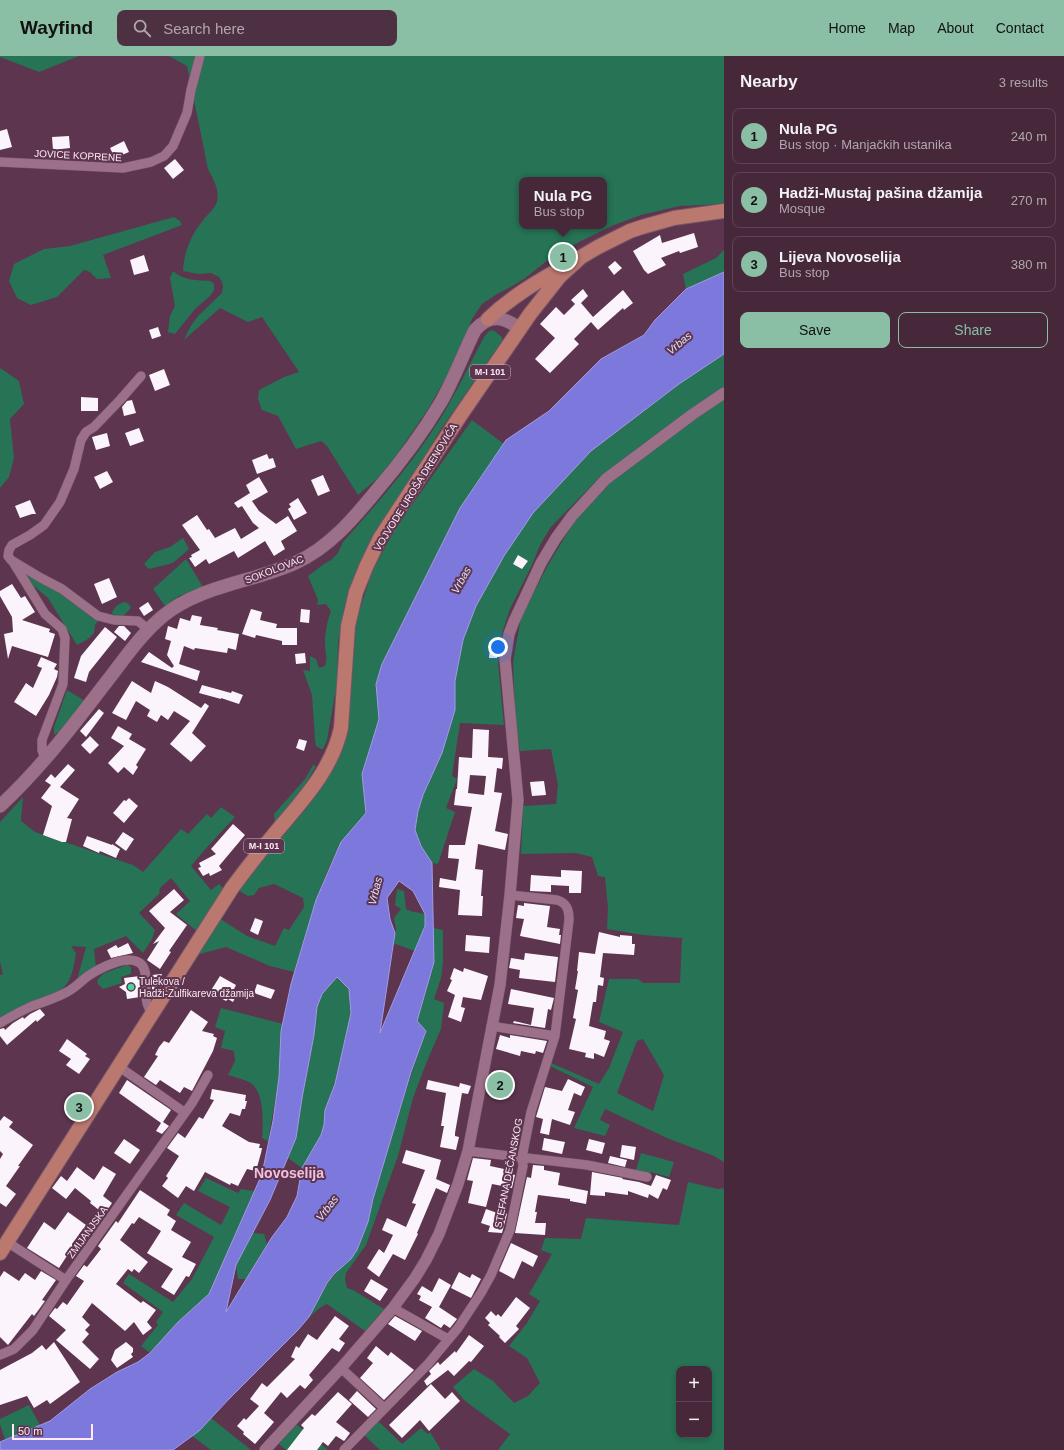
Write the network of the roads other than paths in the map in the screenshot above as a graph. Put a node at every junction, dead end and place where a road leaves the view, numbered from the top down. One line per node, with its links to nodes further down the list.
1 (200, 56): 2 (street, JOVICE KOPRENE)
2 (0, 162)
3 (724, 212): 4 (main road, M-I 101)
4 (581, 257): 5 (main road); 6 (main road, M-I 101)
5 (488, 319): 6 (main road); 10 (main road, SOKOLOVAC)
6 (520, 329): 14 (main road, VOJVODE UROŠA DRENOVIĆA / M-I 101)
7 (141, 376): 9 (street)
8 (724, 393): 13 (street)
9 (11, 560): 10 (street); 11 (street)
10 (149, 630): 11 (main road, SOKOLOVAC)
11 (45, 759): 12 (main road, SOKOLOVAC)
12 (0, 806)
13 (510, 895): 16 (street); 17 (street, STEFANA DEČANSKOG)
14 (152, 1012): 15 (street); 18 (main road, VOJVODE UROŠA DRENOVIĆA / M-I 101)
15 (0, 1023)
16 (491, 1026): 17 (street); 21 (street)
17 (554, 1036): 22 (street, STEFANA DEČANSKOG)
18 (118, 1066): 20 (street); 24 (main road, VOJVODE UROŠA DRENOVIĆA / M-I 101)
19 (208, 1075): 20 (street, ZMIJANJSKA)
20 (184, 1112): 25 (street, ZMIJANJSKA)
21 (468, 1151): 22 (street); 26 (street)
22 (522, 1157): 23 (street); 27 (street, STEFANA DEČANSKOG)
23 (647, 1178)
24 (3, 1248): 25 (street)
25 (66, 1280): 28 (street, ZMIJANJSKA)
26 (393, 1308): 27 (street); 29 (street)
27 (448, 1339): 30 (street, STEFANA DEČANSKOG)
28 (0, 1355)
29 (341, 1368): 30 (street); 31 (street)
30 (384, 1408): 32 (street, STEFANA DEČANSKOG)
31 (265, 1450)
32 (344, 1450)

